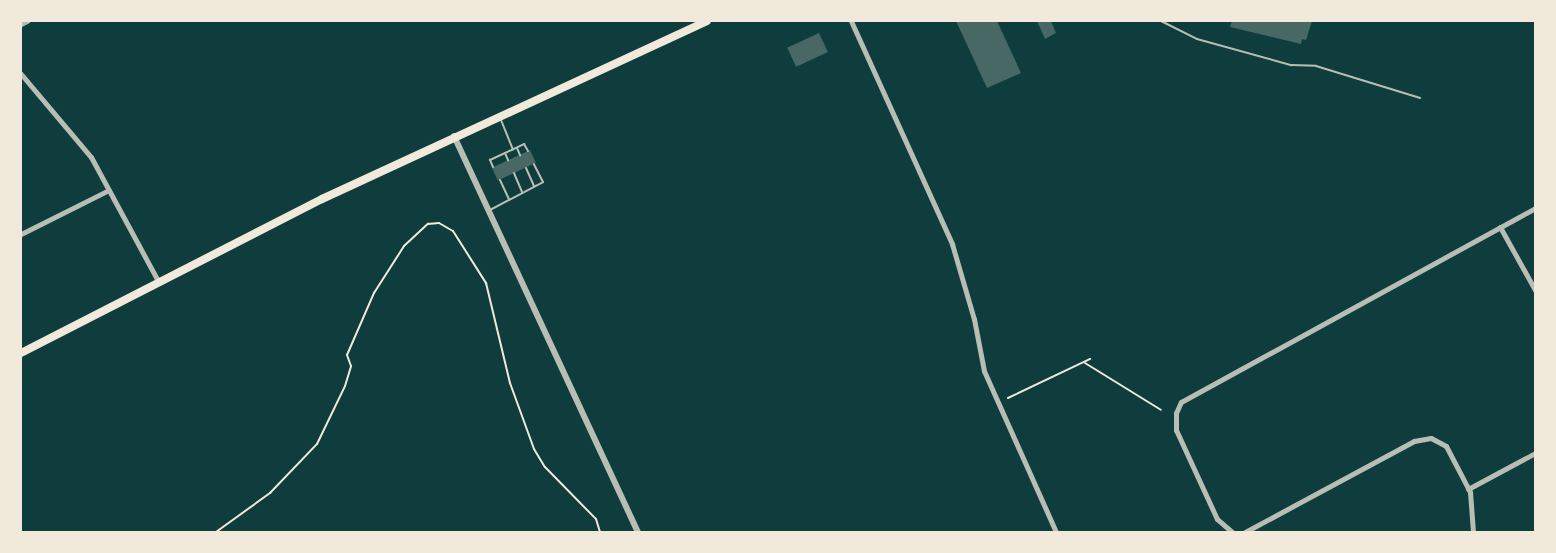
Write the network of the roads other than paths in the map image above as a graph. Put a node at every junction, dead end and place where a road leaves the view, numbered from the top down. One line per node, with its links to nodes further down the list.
1 (27, 21): 5 (street)
2 (707, 21): 8 (main road)
3 (851, 21): 34 (street)
4 (1161, 21): 7 (lane)
5 (21, 24)
6 (21, 74): 21 (street)
7 (1420, 98)
8 (498, 115): 9 (main road); 10 (lane)
9 (454, 136): 25 (street); 28 (main road)
10 (515, 149): 11 (lane); 12 (lane); 13 (lane)
11 (528, 151)
12 (505, 153): 14 (lane); 16 (lane)
13 (520, 154)
14 (508, 160)
15 (534, 164): 20 (lane)
16 (494, 167)
17 (526, 168): 20 (lane)
18 (514, 173): 22 (lane)
19 (500, 180): 23 (lane)
20 (534, 186): 22 (lane)
21 (109, 190): 27 (street); 28 (street)
22 (522, 192): 23 (lane)
23 (509, 199): 25 (lane)
24 (1535, 208): 26 (street)
25 (487, 211): 33 (street)
26 (1500, 227): 29 (street); 35 (street)
27 (21, 234)
28 (159, 283): 30 (main road)
29 (1535, 290)
30 (21, 354)
31 (1535, 453): 32 (street)
32 (1468, 489): 36 (street); 37 (street)
33 (638, 532)
34 (1056, 532)
35 (1232, 532)
36 (1245, 532)
37 (1473, 532)

